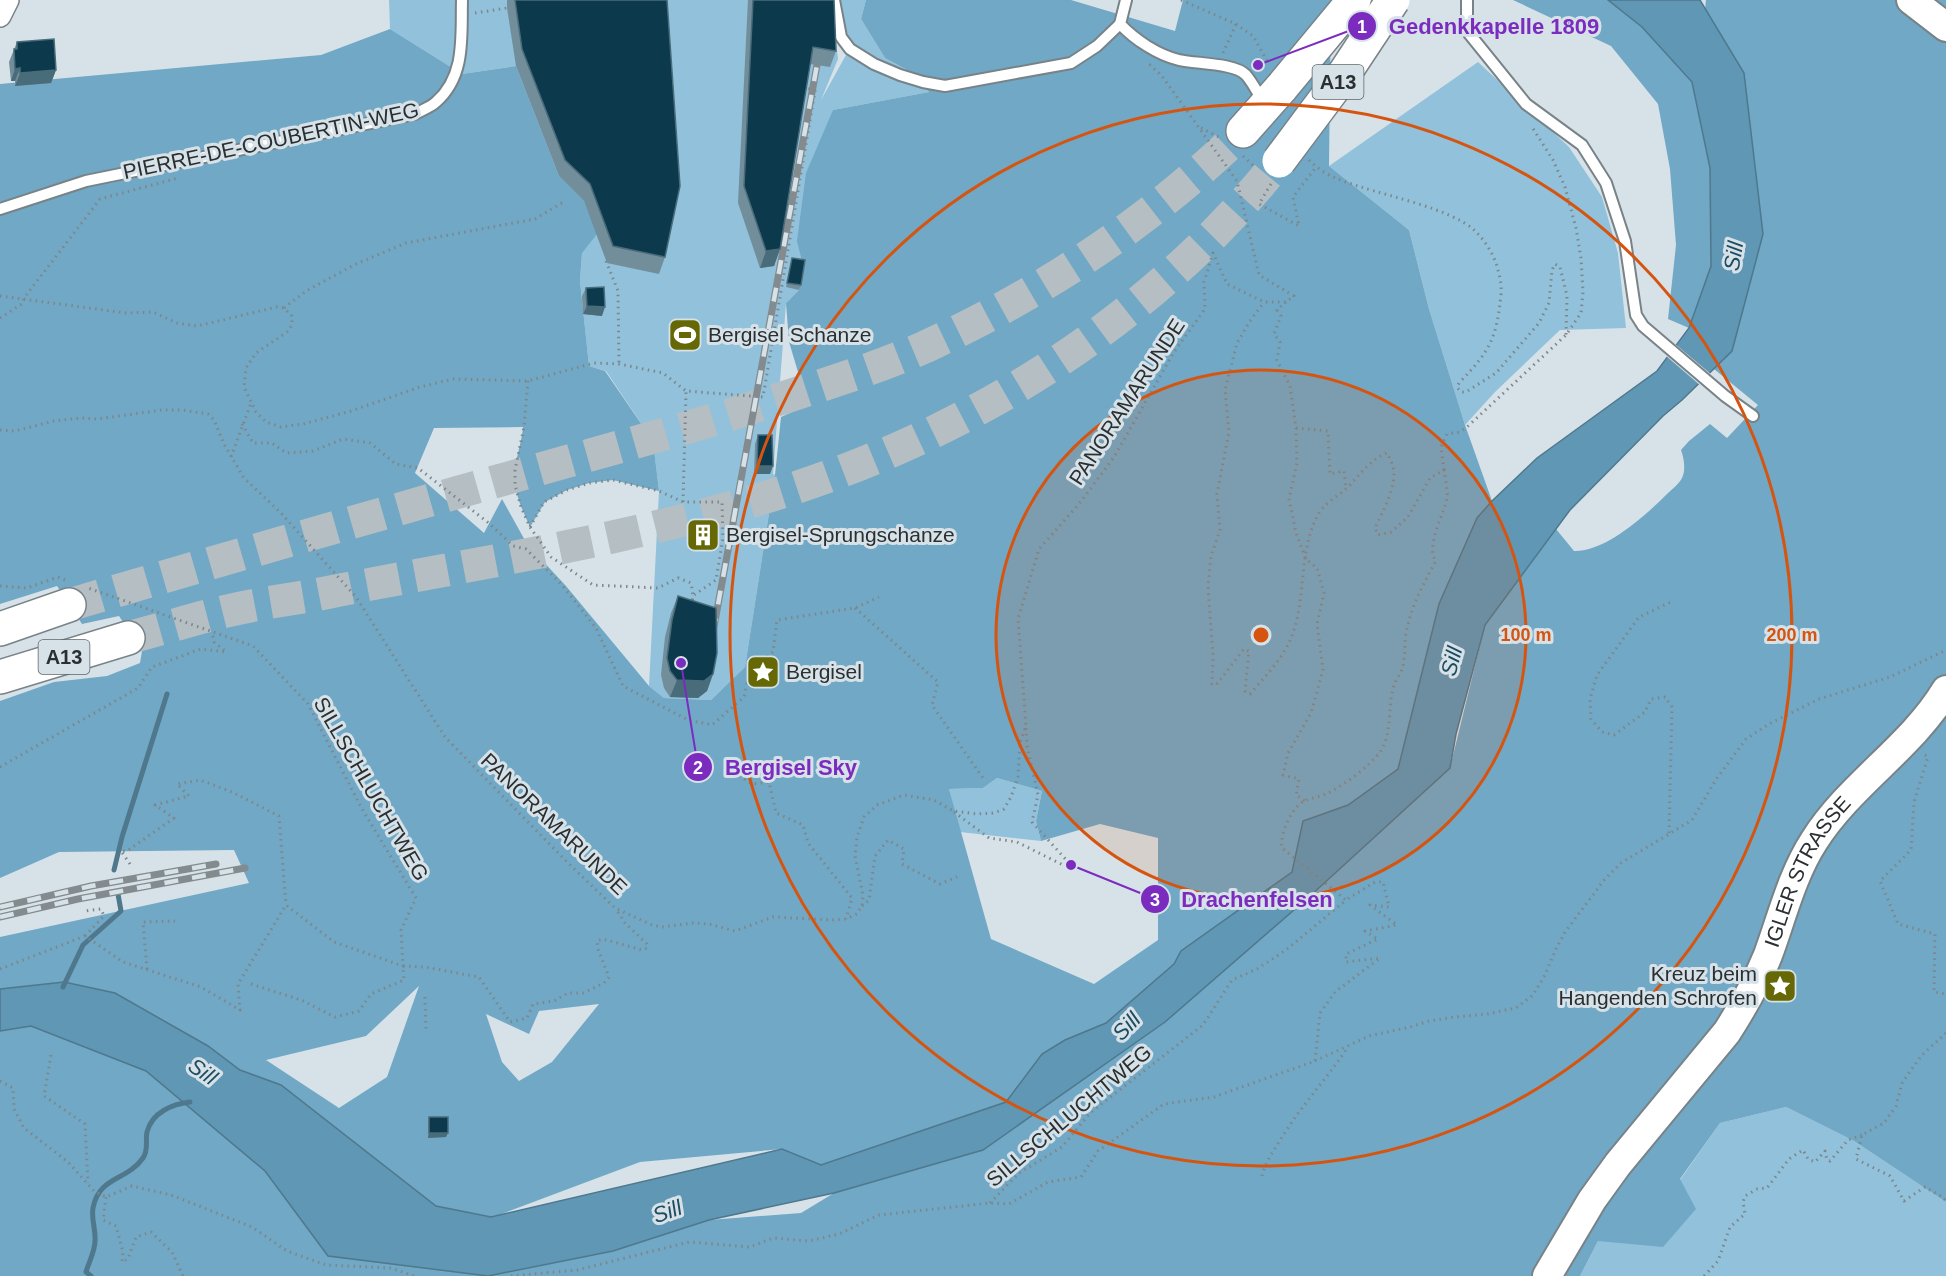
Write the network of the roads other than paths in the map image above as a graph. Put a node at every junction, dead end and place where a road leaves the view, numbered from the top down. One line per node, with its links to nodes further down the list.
1 (8, 0): 9 (street)
2 (462, 0): 15 (lane, PIERRE-DE-COUBERTIN-WEG)
3 (834, 0): 10 (lane)
4 (1126, 0): 10 (lane)
5 (1354, 0): 12 (highway, A13, bridge)
6 (1393, 0): 14 (highway, A13, bridge)
7 (1467, 0): 16 (lane)
8 (1911, 0): 11 (main road)
9 (0, 16)
10 (1120, 24): 12 (lane)
11 (1946, 27)
12 (1274, 96): 13 (highway, A13)
13 (1243, 131)
14 (1280, 161)
15 (0, 209)
16 (1753, 416)
17 (73, 590): 18 (highway, A13)
18 (0, 629)
19 (128, 638): 20 (highway, A13)
20 (0, 677)
21 (1946, 690): 22 (main road, IGLER STRASSE)
22 (1547, 1276)

